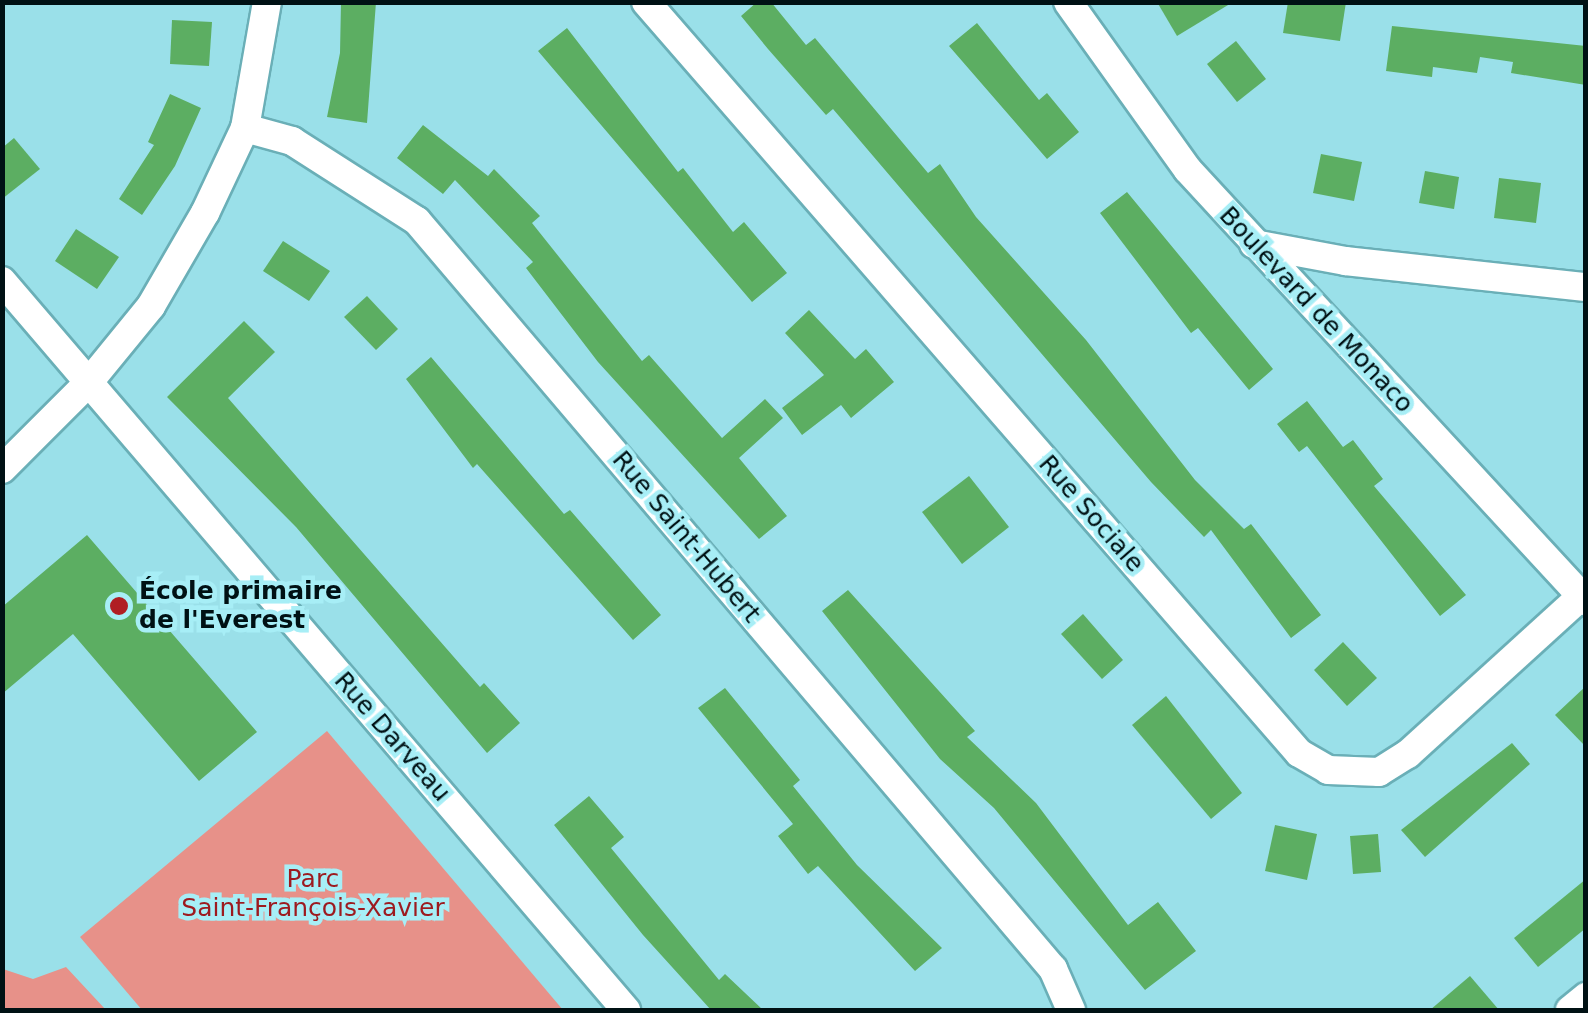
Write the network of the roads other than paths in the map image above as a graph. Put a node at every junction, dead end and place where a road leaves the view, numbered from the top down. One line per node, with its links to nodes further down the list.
1 (267, 2): 4 (street)
2 (646, 2): 10 (street, Rue Sociale)
3 (1068, 2): 5 (street, Boulevard de Monaco)
4 (245, 128): 8 (street); 13 (street, Rue Saint-Hubert)
5 (1254, 244): 7 (street); 10 (street, Boulevard de Monaco)
6 (2, 281): 8 (street, Rue Darveau)
7 (1586, 287)
8 (88, 382): 9 (street); 12 (street, Rue Darveau)
9 (2, 469)
10 (1584, 596)
11 (1586, 997): 14 (street)
12 (626, 1010)
13 (1071, 1010)
14 (1570, 1010)

